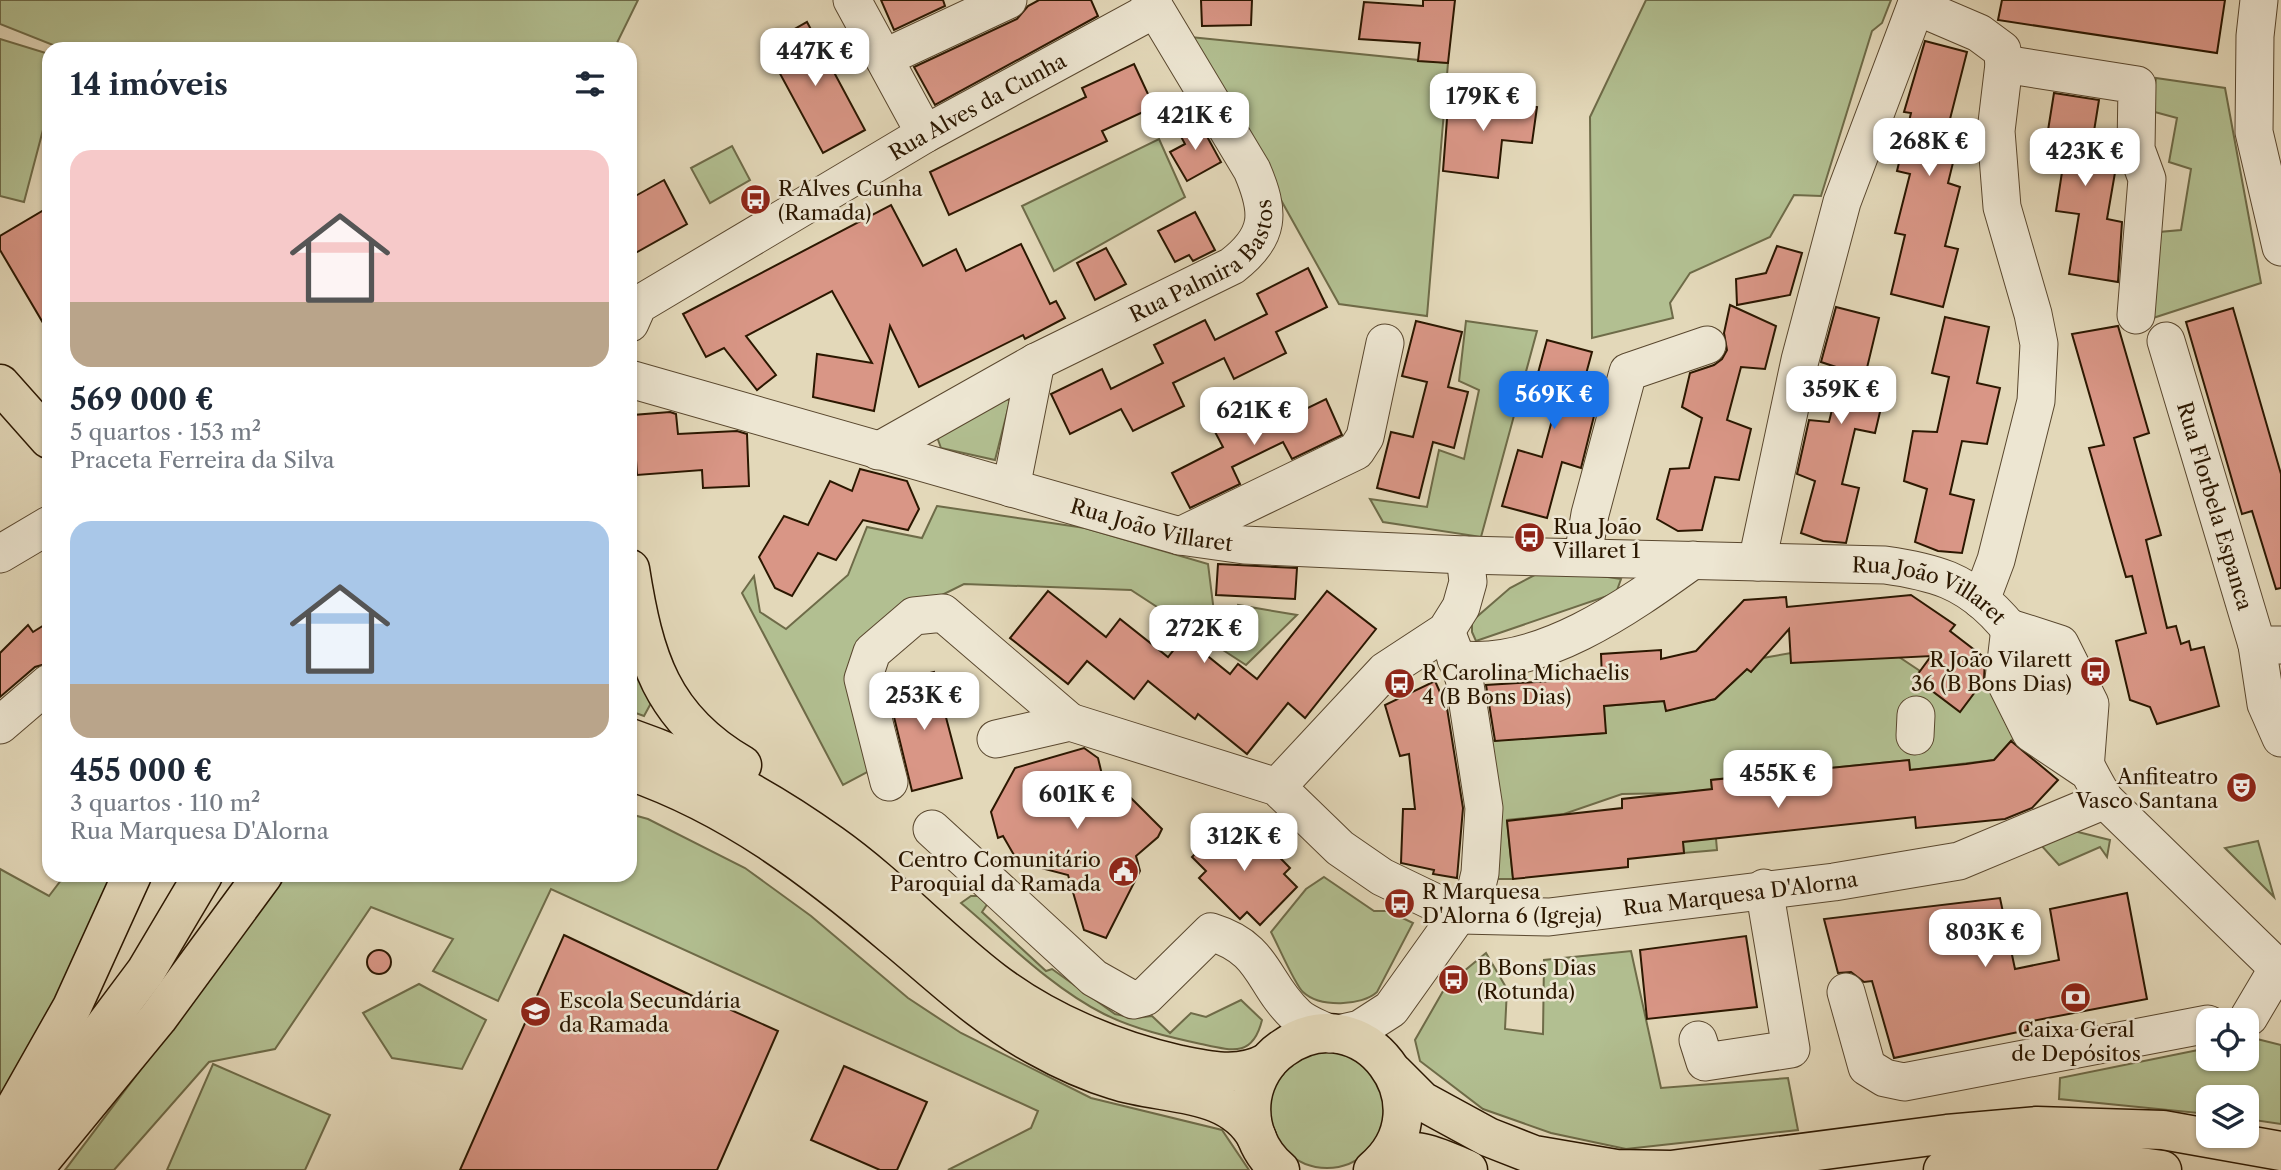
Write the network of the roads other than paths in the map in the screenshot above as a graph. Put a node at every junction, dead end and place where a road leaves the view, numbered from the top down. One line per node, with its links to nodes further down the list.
1 (852, 0): 6 (street)
2 (1008, 0): 6 (street)
3 (2259, 0): 9 (street)
4 (1917, 3): 7 (street); 29 (street)
5 (1153, 4): 8 (street, Rua Alves da Cunha); 15 (street, Rua Palmira Bastos)
6 (884, 58): 8 (street)
7 (2004, 64): 11 (street); 30 (street)
8 (925, 134): 10 (street, Rua Alves da Cunha)
9 (2281, 247)
10 (637, 307)
11 (2136, 315)
12 (2166, 341): 33 (street, Rua Florbela Espanca)
13 (1385, 343): 24 (street)
14 (1707, 345): 27 (street)
15 (1035, 362): 21 (street, Rua Palmira Bastos); 22 (street)
16 (0, 367): 19 (main road)
17 (637, 381): 21 (street, Rua João Villaret)
18 (0, 384): 20 (main road)
19 (42, 407)
20 (42, 431)
21 (878, 451): 22 (street, Rua João Villaret)
22 (1011, 488): 24 (street, Rua João Villaret)
23 (42, 529): 25 (street)
24 (1180, 536): 26 (street, Rua João Villaret)
25 (0, 554)
26 (1465, 555): 27 (street, Rua João Villaret); 32 (street)
27 (1583, 556): 28 (street, Rua João Villaret)
28 (1693, 560): 29 (street, Rua João Villaret); 32 (street)
29 (1757, 562): 30 (street, Rua João Villaret)
30 (1981, 600): 44 (street, Rua João Villaret)
31 (637, 617): 47 (main road)
32 (1451, 645): 42 (street); 53 (street)
33 (2269, 645): 37 (street, Rua Florbela Espanca)
34 (42, 689): 36 (street)
35 (1070, 722): 38 (street); 41 (street); 42 (street, Rua Marquesa D'Alorna)
36 (0, 725)
37 (2281, 738)
38 (996, 739)
39 (637, 741): 47 (main road)
40 (637, 774): 45 (main road)
41 (889, 782)
42 (1277, 787): 53 (street, Rua Marquesa D'Alorna)
43 (637, 798): 45 (main road)
44 (2105, 800): 52 (street, Rua Marquesa D'Alorna); 54 (street, Rua João Villaret)
45 (753, 829): 66 (main road)
46 (932, 829): 57 (street)
47 (833, 845): 62 (main road)
48 (129, 882): 64 (main road)
49 (199, 882): 67 (main road)
50 (225, 882): 69 (main road)
51 (258, 882): 69 (main road)
52 (1764, 888): 53 (street, Rua Marquesa D'Alorna); 61 (street)
53 (1461, 915): 56 (street)
54 (2279, 970): 58 (street)
55 (1846, 992): 59 (street)
56 (1402, 997): 60 (street); 63 (street)
57 (1282, 999): 60 (street); 62 (street)
58 (2258, 1008)
59 (2196, 1026)
60 (1334, 1034): 62 (main road); 63 (main road)
61 (1698, 1040)
62 (1270, 1059): 66 (main road)
63 (1392, 1070): 65 (main road); 68 (main road)
64 (0, 1133)
65 (2281, 1151)
66 (1266, 1156)
67 (0, 1166)
68 (1378, 1166): 70 (main road)
69 (33, 1170)
70 (1467, 1170)
71 (1943, 1170): 72 (main road)
72 (2162, 1170)

